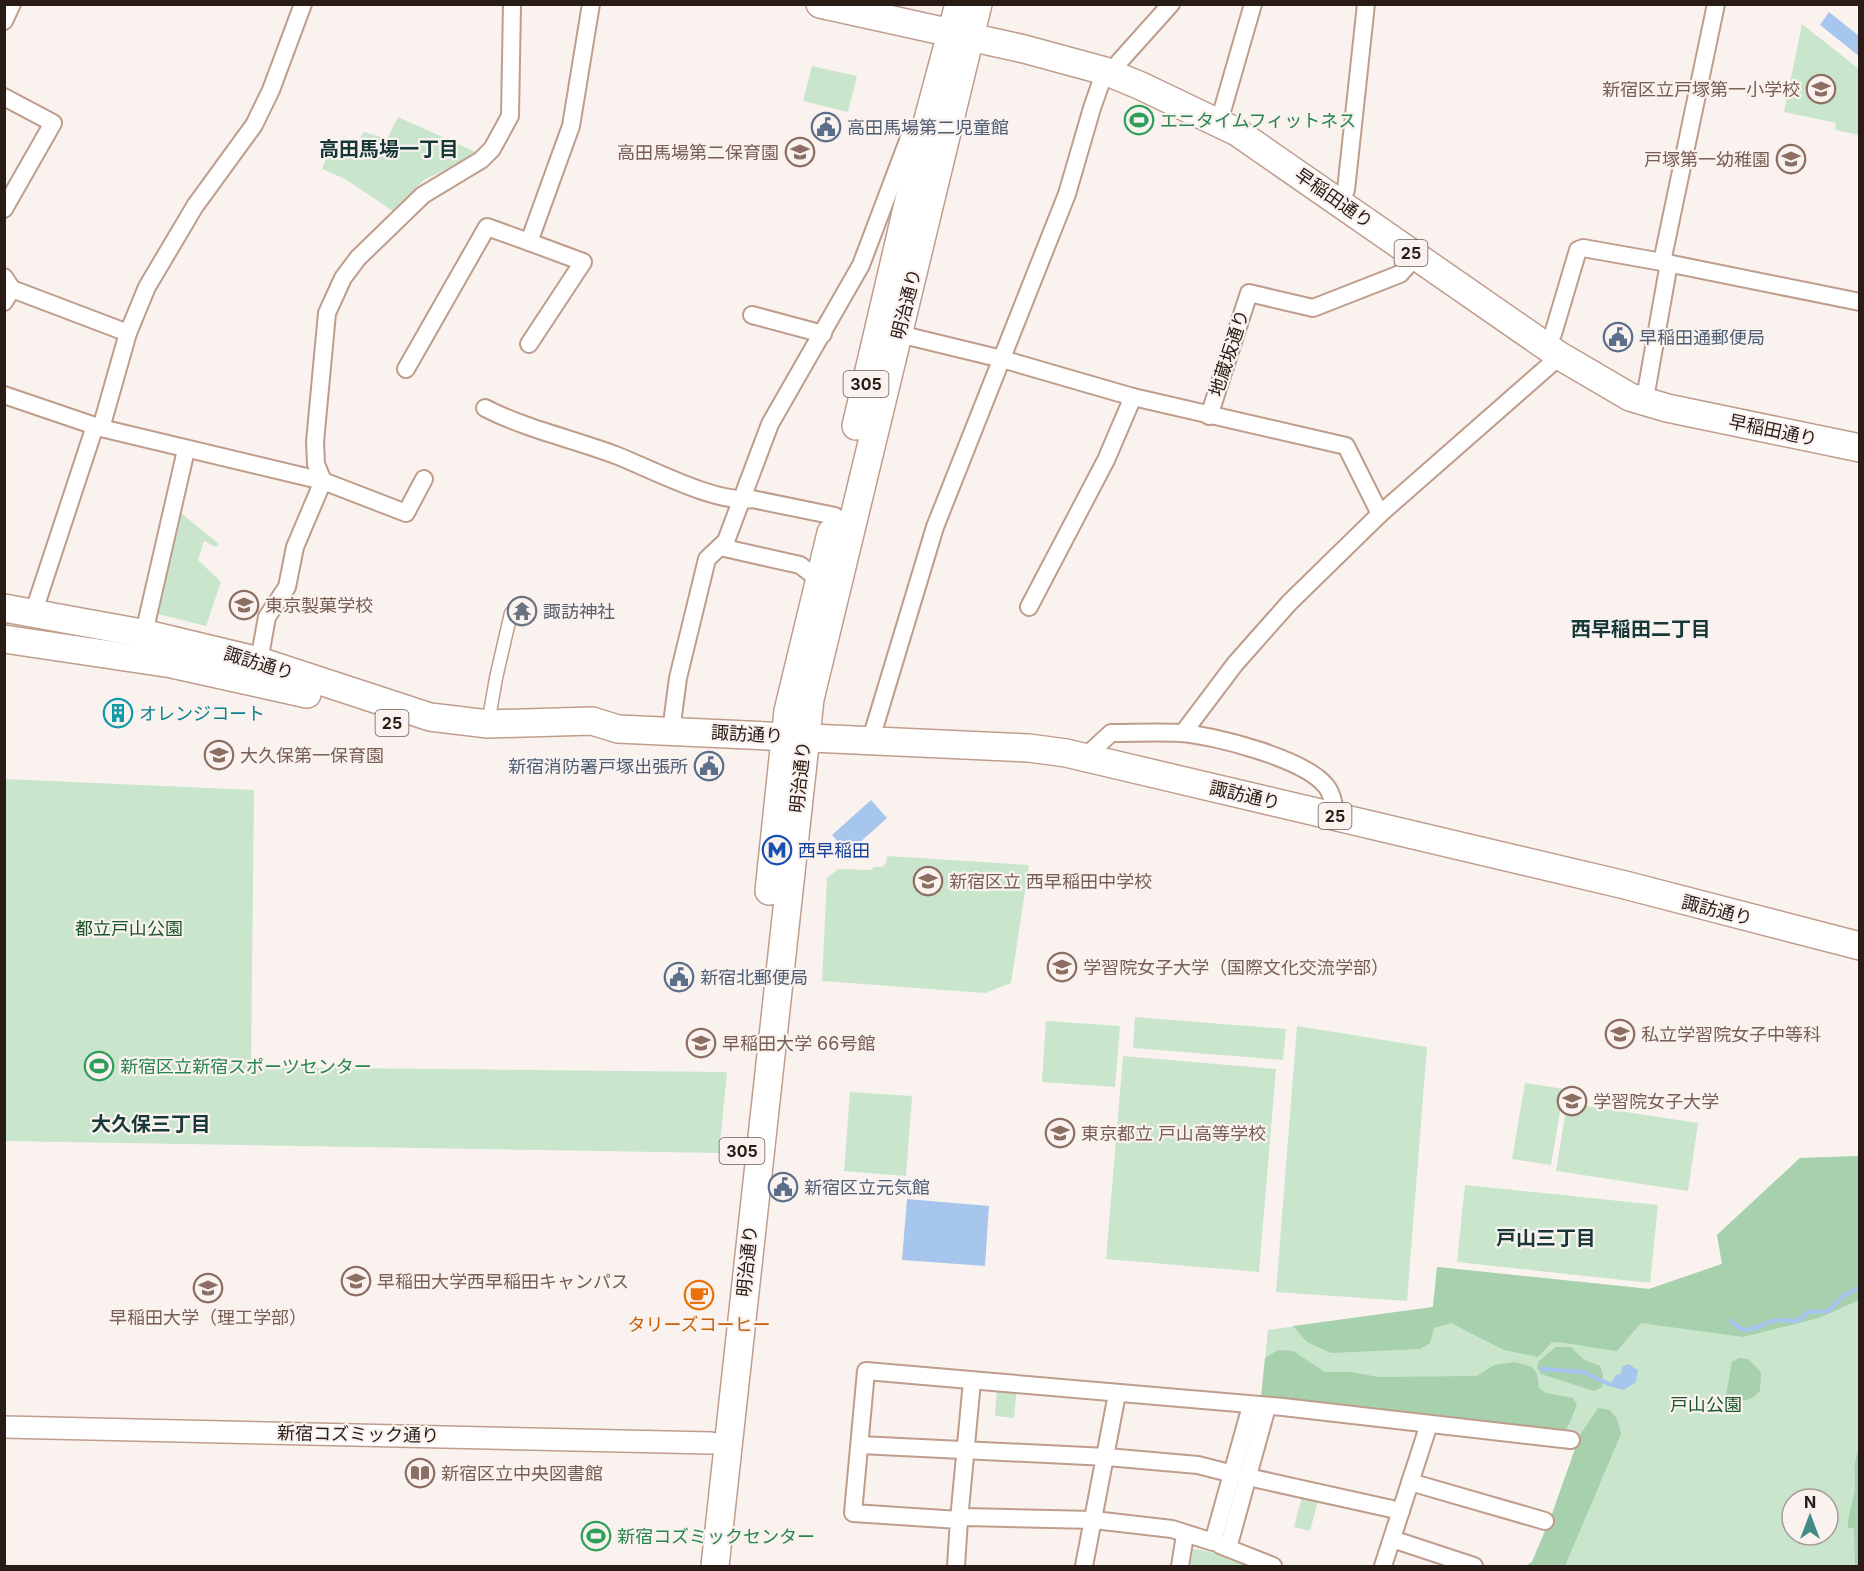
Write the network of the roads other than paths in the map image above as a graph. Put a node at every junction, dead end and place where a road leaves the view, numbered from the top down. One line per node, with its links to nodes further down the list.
1 (12, 4): 12 (street)
2 (303, 4): 25 (street)
3 (512, 4): 42 (street)
4 (591, 4): 19 (street)
5 (820, 4): 11 (main road, 早稲田通り / 25)
6 (886, 4): 11 (main road, 早稲田通り / 25)
7 (1171, 4): 13 (street)
8 (1253, 4): 15 (street)
9 (1366, 4): 17 (street)
10 (1716, 4): 21 (street)
11 (964, 20): 13 (main road, 早稲田通り / 25); 27 (main road, 明治通り / 305); 45 (main road, 明治通り / 305)
12 (4, 21)
13 (1112, 67): 15 (main road, 早稲田通り / 25); 20 (main road, 早稲田通り / 25); 30 (street)
14 (4, 98): 18 (street)
15 (1223, 108): 17 (main road, 早稲田通り / 25)
16 (912, 130): 26 (street)
17 (1346, 190): 29 (main road, 早稲田通り / 25)
18 (4, 209)
19 (529, 242): 28 (street); 31 (street)
20 (1416, 256): 29 (main road, 早稲田通り / 25); 36 (street, 地蔵坂通り)
21 (1665, 262): 23 (street); 29 (street); 32 (street)
22 (7, 289): 25 (street)
23 (1860, 302)
24 (752, 315): 26 (street)
25 (128, 333): 37 (street)
26 (823, 334): 43 (street)
27 (899, 334): 30 (street); 61 (main road, 明治通り / 305)
28 (530, 344)
29 (1556, 345): 32 (main road, 早稲田通り / 25); 39 (main road, 早稲田通り / 25); 44 (street)
30 (1002, 360): 34 (street); 62 (street)
31 (406, 369)
32 (1647, 387): 38 (main road, 早稲田通り / 25)
33 (4, 395): 37 (street)
34 (1132, 397): 36 (street); 48 (street)
35 (485, 408): 43 (street)
36 (1209, 416): 44 (street)
37 (98, 427): 40 (street); 51 (street)
38 (1860, 433)
39 (1860, 448)
40 (186, 450): 42 (street); 53 (street)
41 (424, 479): 42 (street)
42 (323, 481): 56 (street)
43 (742, 500): 45 (street); 46 (street)
44 (1380, 514): 60 (street)
45 (835, 516): 47 (main road, 明治通り / 305)
46 (720, 548): 47 (street); 59 (street)
47 (819, 580): 61 (main road, 明治通り / 305)
48 (1029, 607)
49 (4, 608): 51 (main road, 諏訪通り / 25)
50 (511, 613): 57 (street)
51 (33, 614): 53 (main road, 諏訪通り / 25)
52 (4, 625): 55 (main road, 25)
53 (147, 634): 55 (main road, 諏訪通り / 25)
54 (4, 639): 55 (main road, 諏訪通り / 25)
55 (176, 653): 56 (main road, 諏訪通り / 25)
56 (259, 669): 57 (main road, 諏訪通り / 25); 58 (main road, 諏訪通り / 25)
57 (488, 724): 58 (main road, 諏訪通り / 25)
58 (618, 729): 59 (main road, 諏訪通り / 25)
59 (671, 731): 61 (main road, 諏訪通り / 25)
60 (1183, 733): 63 (street); 64 (street)
61 (794, 737): 62 (main road, 諏訪通り / 25); 72 (main road, 明治通り / 305); 86 (main road, 明治通り / 305)
62 (870, 742): 63 (main road, 諏訪通り / 25)
63 (1085, 757): 64 (main road, 諏訪通り / 25)
64 (1336, 816): 65 (main road, 諏訪通り / 25)
65 (1860, 946)
66 (972, 1381): 67 (street); 73 (street); 74 (street)
67 (1117, 1394): 68 (street); 75 (street)
68 (1259, 1407): 69 (street); 76 (street)
69 (1429, 1424): 71 (street); 77 (street)
70 (4, 1427): 72 (street, 新宿コズミック通り)
71 (1571, 1440)
72 (711, 1443): 85 (main road, 明治通り / 305)
73 (860, 1445): 74 (street); 79 (street)
74 (966, 1451): 75 (street); 79 (street)
75 (1107, 1457): 76 (street); 80 (street)
76 (1240, 1475): 78 (street); 84 (street)
77 (1410, 1482): 78 (street); 81 (street)
78 (1401, 1511): 83 (street)
79 (959, 1520): 80 (street); 87 (street)
80 (1094, 1520): 82 (street); 88 (street)
81 (1545, 1521)
82 (1185, 1534): 84 (street); 89 (street)
83 (1392, 1539): 91 (street); 92 (street)
84 (1221, 1545): 90 (street)
85 (698, 1566)
86 (715, 1566)
87 (956, 1566)
88 (1084, 1566)
89 (1180, 1566)
90 (1273, 1566)
91 (1383, 1566)
92 (1474, 1566)

